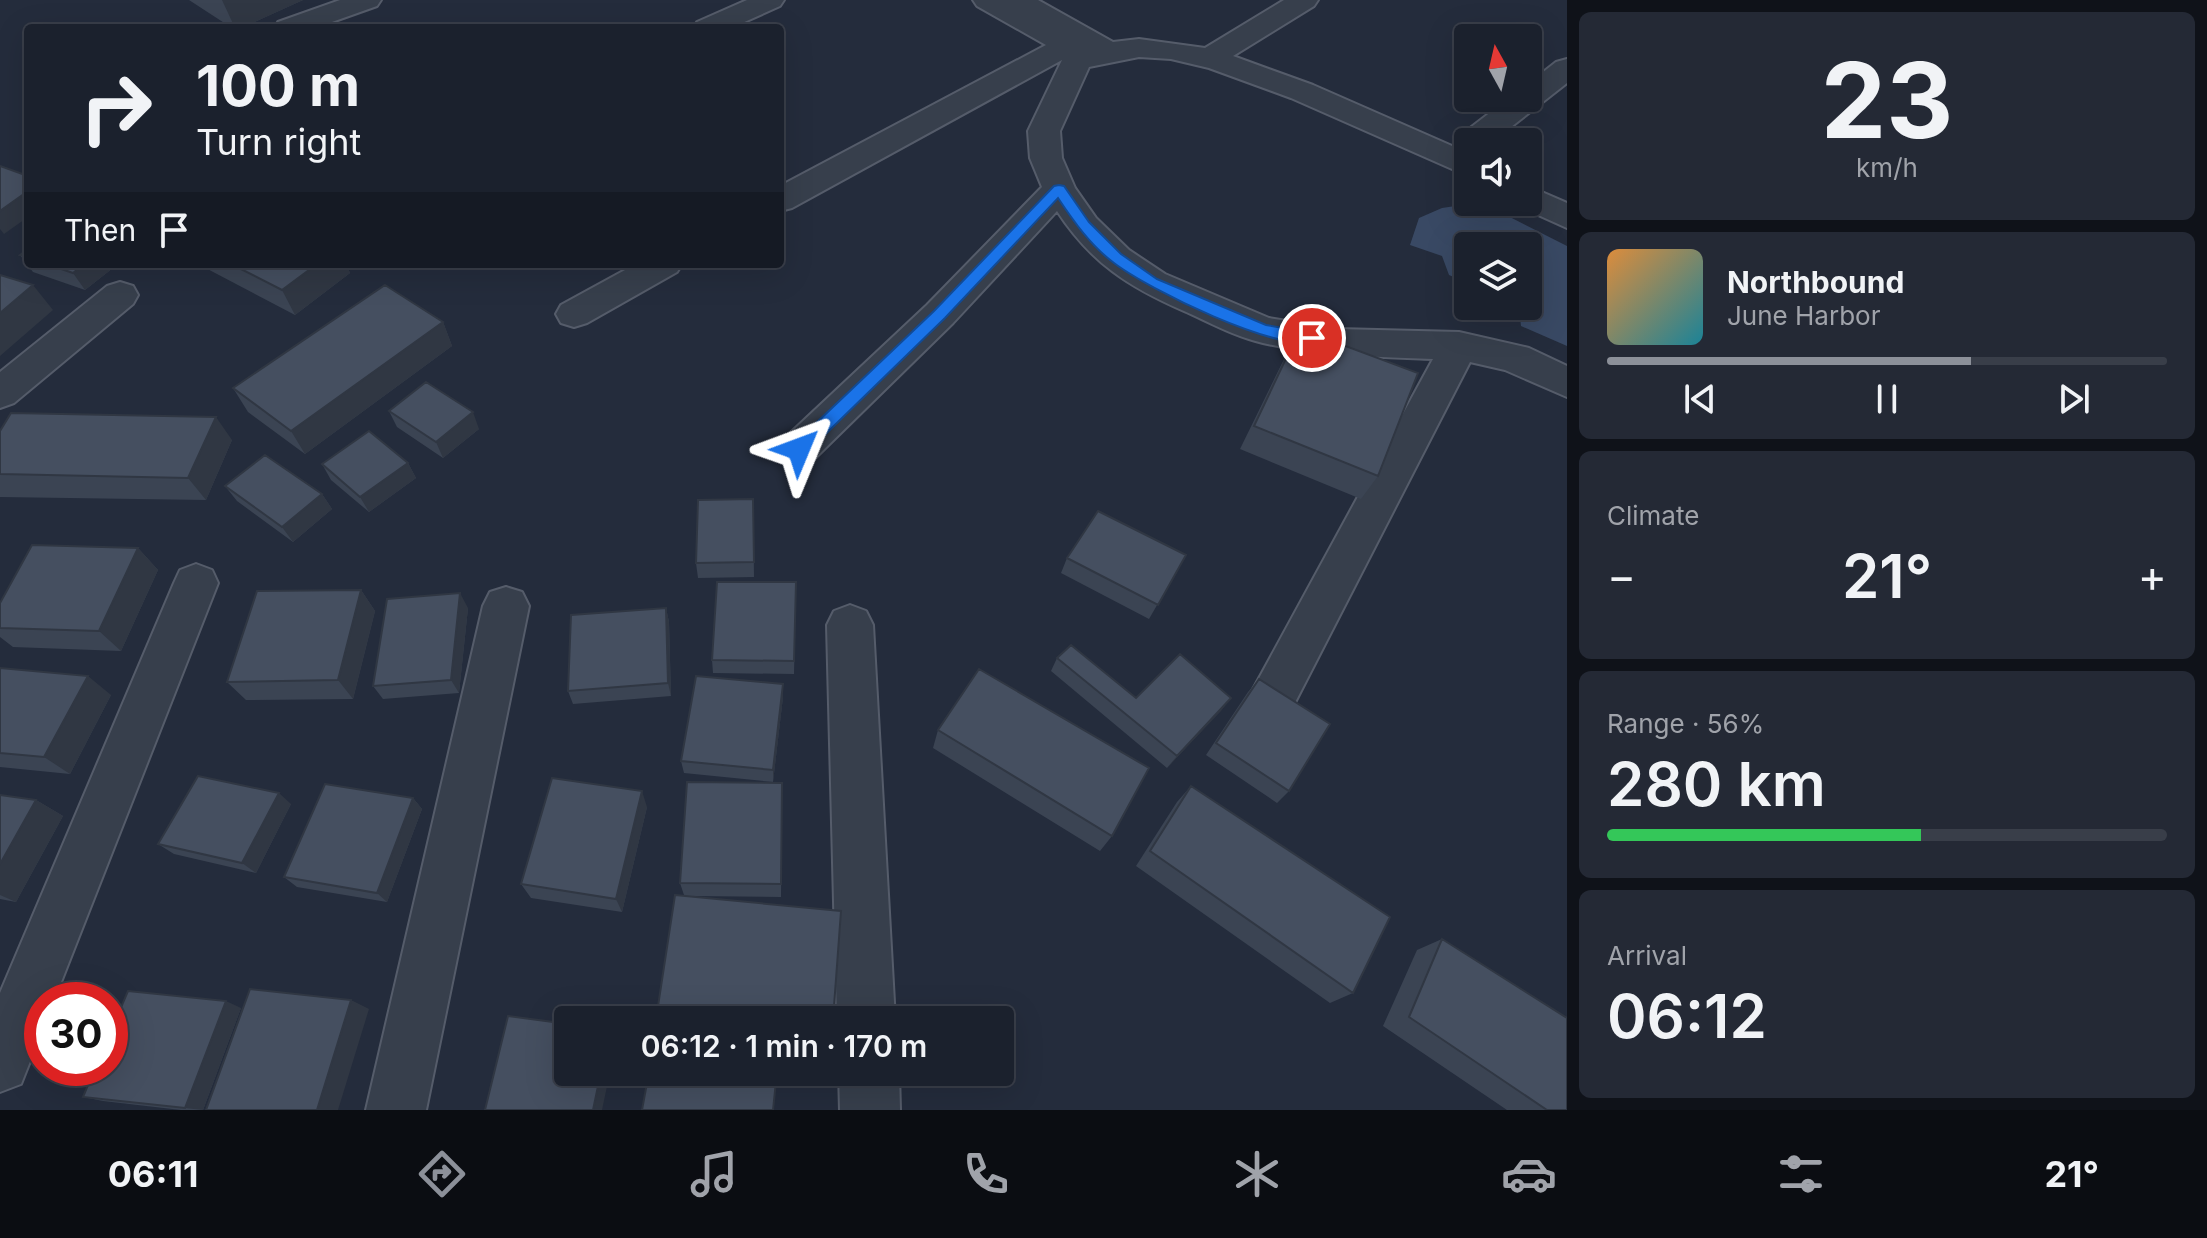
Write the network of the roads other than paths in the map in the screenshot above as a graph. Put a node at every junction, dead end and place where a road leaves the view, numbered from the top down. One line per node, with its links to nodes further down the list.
1 (367, 0): 6 (street)
2 (770, 0): 7 (street)
3 (987, 0): 8 (street)
4 (1017, 0): 8 (street)
5 (1304, 0): 9 (street)
6 (299, 24)
7 (716, 24)
8 (1085, 51): 9 (street); 13 (street); 14 (street)
9 (1208, 59): 12 (street)
10 (1567, 68): 11 (street)
11 (1495, 128)
12 (1454, 149)
13 (1059, 189): 20 (street); 23 (street)
14 (784, 198)
15 (1542, 204): 16 (street)
16 (1567, 217)
17 (657, 268): 19 (street)
18 (120, 295): 22 (street)
19 (574, 314)
20 (1459, 346): 21 (street); 27 (street)
21 (1567, 383)
22 (0, 393)
23 (799, 449)
24 (196, 583): 29 (street)
25 (506, 606): 31 (street)
26 (850, 625): 28 (street)
27 (1269, 704)
28 (865, 1006)
29 (0, 1063)
30 (869, 1086): 32 (street)
31 (396, 1110)
32 (870, 1110)

